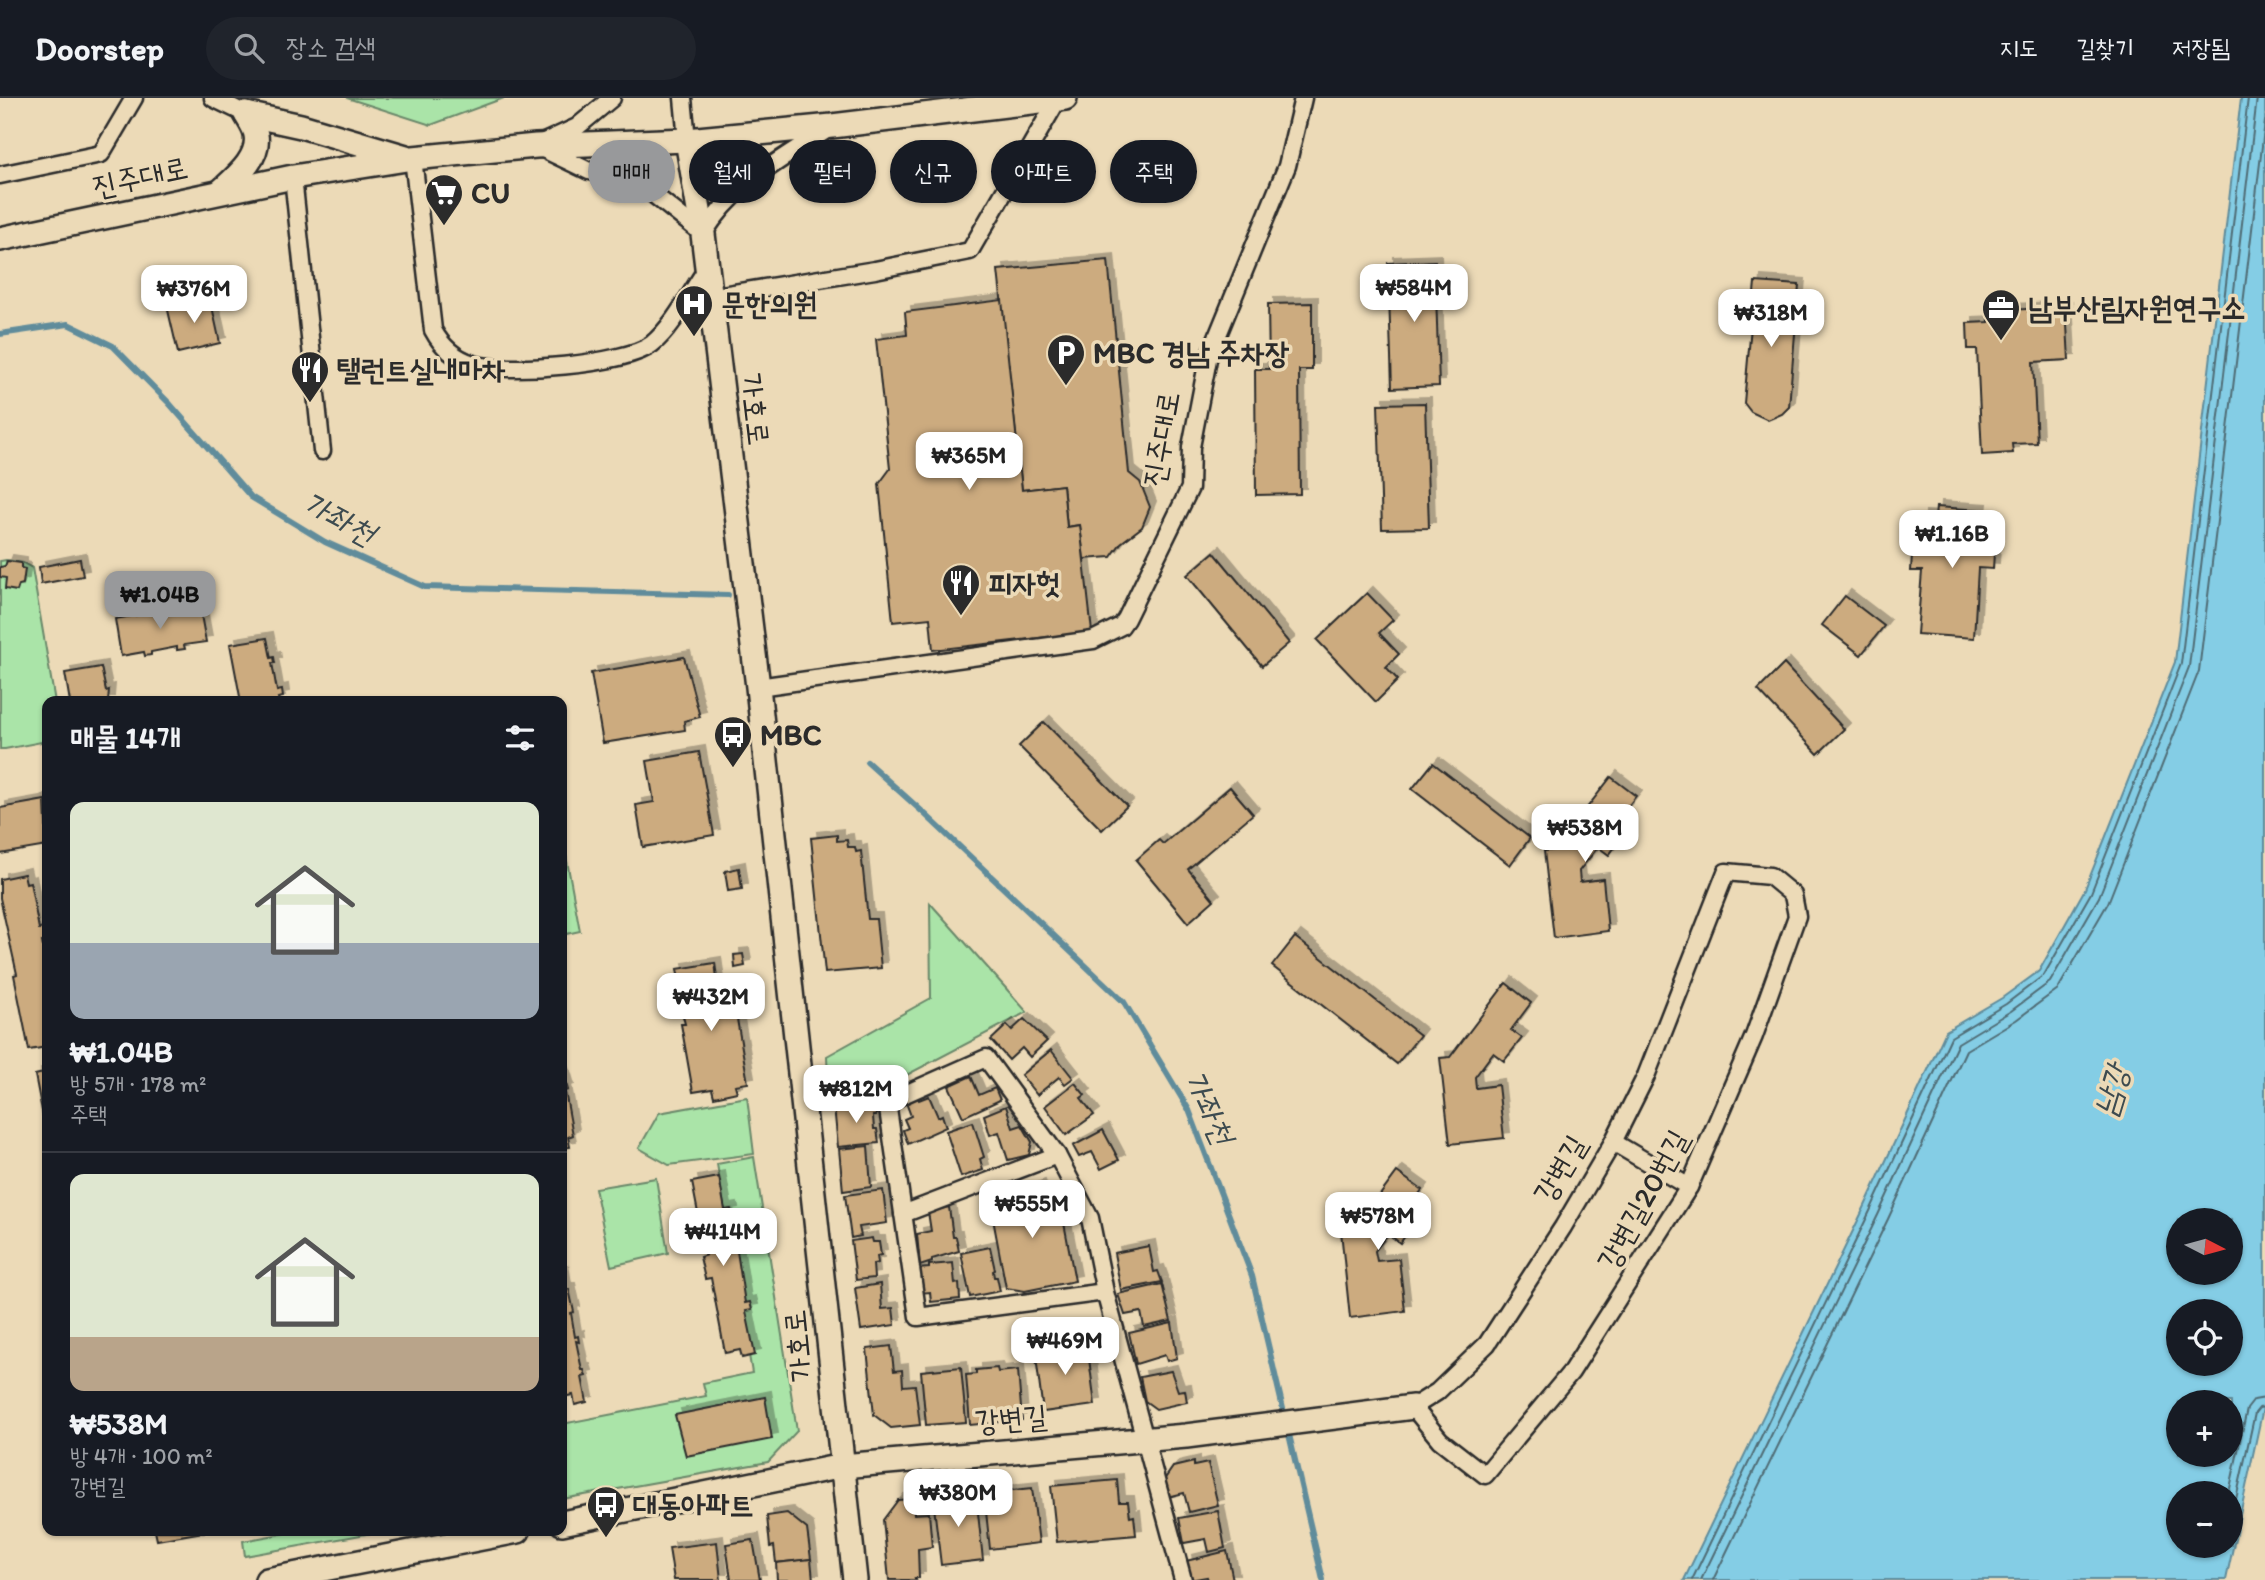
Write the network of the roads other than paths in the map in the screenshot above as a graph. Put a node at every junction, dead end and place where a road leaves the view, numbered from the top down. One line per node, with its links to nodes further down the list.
1 (134, 98): 12 (street)
2 (213, 98): 7 (street)
3 (612, 98): 10 (street)
4 (683, 98): 9 (street)
5 (1303, 98): 20 (street, 진주대로)
6 (1062, 99): 8 (street, 진주대로); 18 (street)
7 (246, 114): 11 (street); 14 (street)
8 (832, 126): 9 (street, 진주대로); 15 (street)
9 (687, 140): 10 (street, 진주대로); 15 (street, 가호로)
10 (536, 145): 11 (street, 진주대로); 15 (street)
11 (413, 158): 13 (street, 진주대로); 17 (street)
12 (0, 175)
13 (293, 177): 14 (street, 진주대로); 19 (street)
14 (219, 192): 16 (street, 진주대로)
15 (703, 234): 17 (street, 가호로)
16 (0, 239)
17 (706, 270): 18 (street, 가호로)
18 (709, 297): 20 (street, 가호로)
19 (322, 451)
20 (758, 687): 29 (street, 가호로)
21 (1726, 872): 22 (street, 강변길); 24 (street, 강변길20번길)
22 (1613, 1142): 24 (street); 27 (street, 강변길)
23 (1057, 1154): 25 (street); 25 (street); 26 (street)
24 (1689, 1187): 27 (street, 강변길20번길)
25 (903, 1214): 26 (street)
26 (1105, 1292): 28 (street)
27 (1413, 1407): 28 (street, 강변길)
28 (1146, 1440): 29 (street, 강변길); 34 (street)
29 (842, 1466): 30 (street, 강변길); 33 (street, 가호로)
30 (567, 1522)
31 (493, 1536): 32 (street)
32 (267, 1580)
33 (855, 1580)
34 (1178, 1580)

